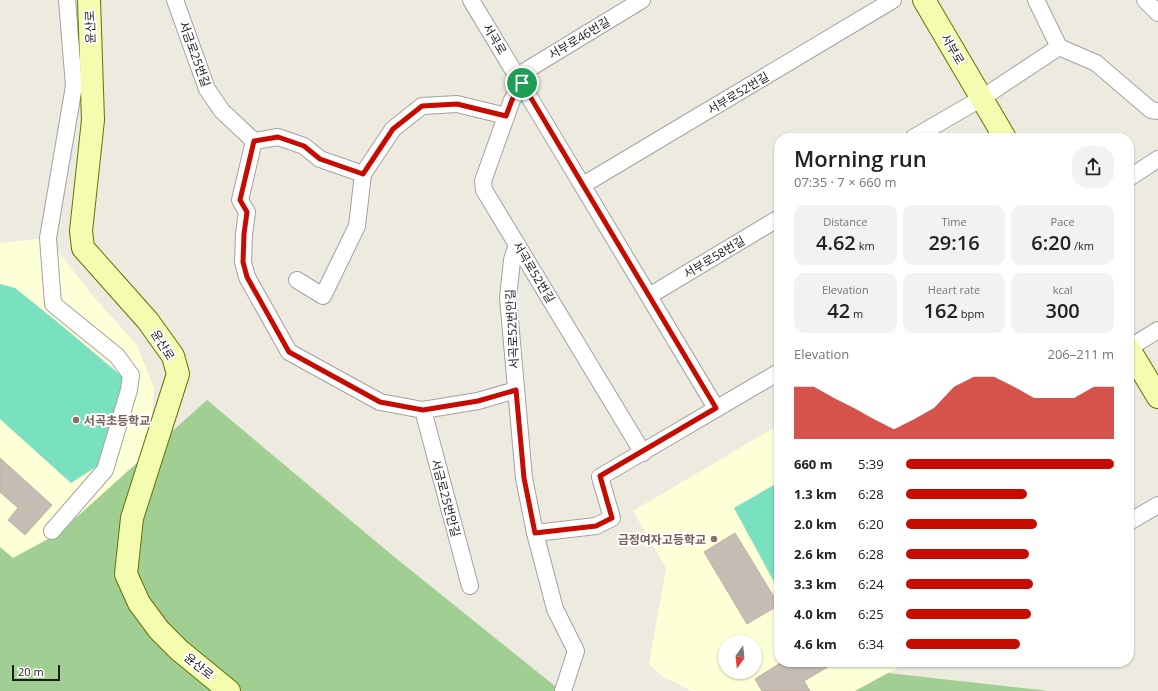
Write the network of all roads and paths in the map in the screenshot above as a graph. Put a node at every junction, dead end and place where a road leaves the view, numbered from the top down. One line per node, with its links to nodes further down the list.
1 (67, 0): 38 (street)
2 (89, 0): 41 (street, 윤산로)
3 (175, 0): 18 (street, 서금로25번길)
4 (471, 0): 12 (street, 서곡로)
5 (642, 0): 12 (street, 서부로46번길)
6 (893, 0): 22 (street, 서부로52번길)
7 (924, 0): 13 (street, 서부로)
8 (1036, 0): 11 (street)
9 (1145, 0): 10 (street)
10 (1158, 12)
11 (1059, 47): 13 (street); 14 (street)
12 (520, 79): 15 (street, 서곡로52번길); 22 (street, 서곡로)
13 (982, 98): 16 (street); 17 (street, 서부로)
14 (1158, 111)
15 (506, 116): 20 (street); 24 (street, 서곡로52번길)
16 (922, 133)
17 (1002, 133)
18 (254, 141): 20 (street); 34 (street)
19 (1158, 159): 21 (street)
20 (363, 174): 25 (street)
21 (1134, 175)
22 (583, 185): 26 (street, 서곡로)
23 (774, 221): 26 (street, 서부로58번길)
24 (517, 244): 31 (street, 서곡로52번안길); 35 (street, 서곡로52번길)
25 (297, 280)
26 (649, 296): 33 (street, 서곡로)
27 (1158, 330): 28 (street)
28 (1134, 346)
29 (1134, 357): 32 (street)
30 (774, 375): 33 (street)
31 (516, 390): 34 (street); 39 (street, 서곡로52번안길)
32 (1158, 397)
33 (716, 408): 35 (street)
34 (423, 410): 40 (street, 서금로25번안길)
35 (643, 453): 39 (street)
36 (1158, 505): 37 (street)
37 (1134, 519)
38 (52, 531)
39 (535, 533): 42 (street, 서곡로52번안길)
40 (470, 586)
41 (229, 691)
42 (563, 691)

